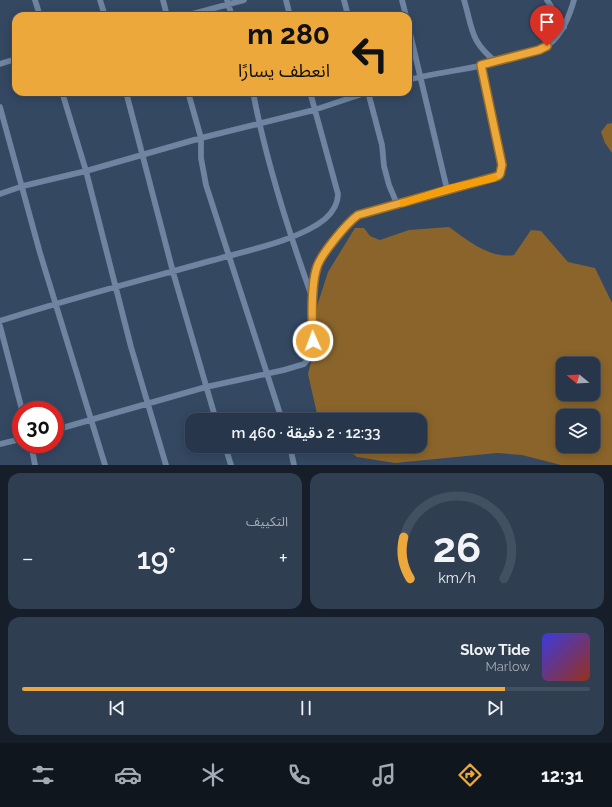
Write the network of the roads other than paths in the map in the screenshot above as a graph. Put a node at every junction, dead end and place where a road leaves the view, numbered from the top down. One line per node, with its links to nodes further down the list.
1 (35, 0): 12 (street)
2 (100, 0): 13 (street)
3 (163, 0): 14 (street)
4 (244, 0): 11 (street)
5 (286, 0): 17 (street)
6 (344, 0): 18 (street)
7 (402, 0): 19 (street)
8 (464, 0): 23 (street)
9 (547, 0): 20 (street)
10 (574, 0): 20 (street)
11 (228, 2): 15 (street); 16 (street)
12 (39, 12)
13 (104, 12)
14 (166, 12)
15 (197, 12)
16 (231, 12)
17 (289, 12)
18 (347, 12)
19 (405, 12)
20 (564, 27): 23 (street)
21 (412, 41): 26 (street)
22 (12, 60): 24 (street)
23 (496, 62): 25 (street)
24 (0, 64)
25 (481, 65): 26 (street); 42 (street)
26 (421, 77): 27 (street); 42 (street)
27 (412, 79)
28 (63, 96): 40 (street)
29 (127, 96): 39 (street)
30 (189, 96): 38 (street)
31 (254, 96): 37 (street)
32 (311, 96): 36 (street)
33 (356, 96): 36 (street)
34 (369, 96): 44 (street)
35 (0, 106): 41 (street)
36 (314, 110): 37 (street); 45 (street)
37 (259, 123): 38 (street); 45 (street)
38 (201, 138): 39 (street); 46 (street)
39 (142, 156): 40 (street); 47 (street)
40 (86, 171): 41 (street); 48 (street)
41 (23, 186): 43 (street); 50 (street)
42 (447, 189): 44 (street)
43 (0, 194)
44 (397, 204): 49 (street)
45 (291, 238): 46 (street); 49 (street)
46 (230, 256): 47 (street); 53 (street)
47 (173, 272): 48 (street); 54 (street)
48 (115, 288): 50 (street); 56 (street)
49 (314, 301): 53 (street)
50 (56, 303): 51 (street); 59 (street)
51 (0, 321)
52 (0, 326): 55 (street)
53 (267, 373): 54 (street); 58 (street)
54 (206, 387): 56 (street); 57 (street)
55 (20, 401)
56 (148, 404): 59 (street); 68 (street)
57 (214, 413)
58 (280, 413)
59 (92, 420): 60 (street); 67 (street)
60 (64, 428)
61 (12, 441): 62 (street)
62 (0, 444)
63 (32, 453): 66 (street)
64 (227, 453): 69 (street)
65 (291, 453): 70 (street)
66 (35, 465)
67 (105, 465)
68 (166, 465)
69 (231, 465)
70 (294, 465)

